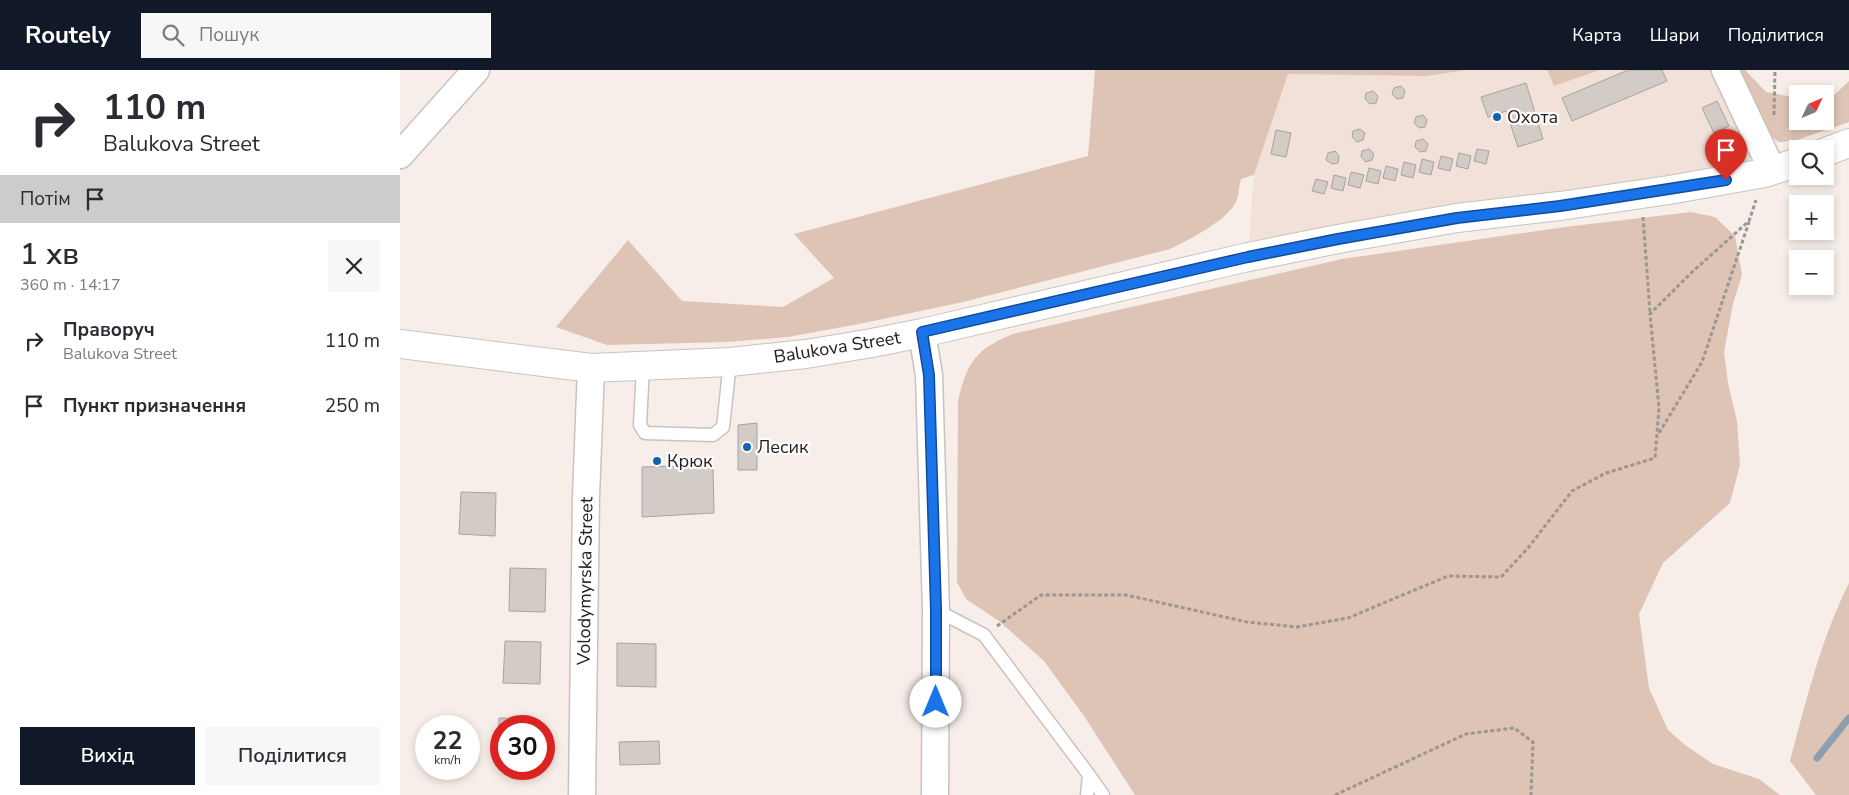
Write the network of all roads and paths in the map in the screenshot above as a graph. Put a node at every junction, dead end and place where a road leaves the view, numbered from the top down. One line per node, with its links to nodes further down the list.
1 (476, 70): 5 (street)
2 (1725, 70): 7 (street)
3 (1849, 143): 4 (main road)
4 (1834, 149)
5 (400, 155)
6 (1789, 165): 7 (main road, Balukova Street)
7 (1765, 173): 8 (main road, Balukova Street); 9 (path)
8 (1641, 195): 10 (path); 11 (main road, Balukova Street)
9 (1749, 221): 10 (path); 16 (path)
10 (1650, 314): 16 (path)
11 (922, 332): 13 (main road, Balukova Street); 17 (street)
12 (400, 344): 15 (main road, Balukova Street)
13 (730, 362): 14 (main road, Balukova Street); 14 (lane)
14 (643, 367): 15 (main road, Balukova Street)
15 (591, 368): 20 (street, Volodymyrska Street)
16 (1657, 436): 18 (path)
17 (936, 610): 18 (lane); 21 (street)
18 (984, 635): 19 (lane)
19 (1089, 775): 22 (lane); 23 (lane)
20 (582, 795)
21 (935, 795)
22 (1087, 795)
23 (1103, 795)
24 (1335, 795): 25 (path)
25 (1531, 795)

